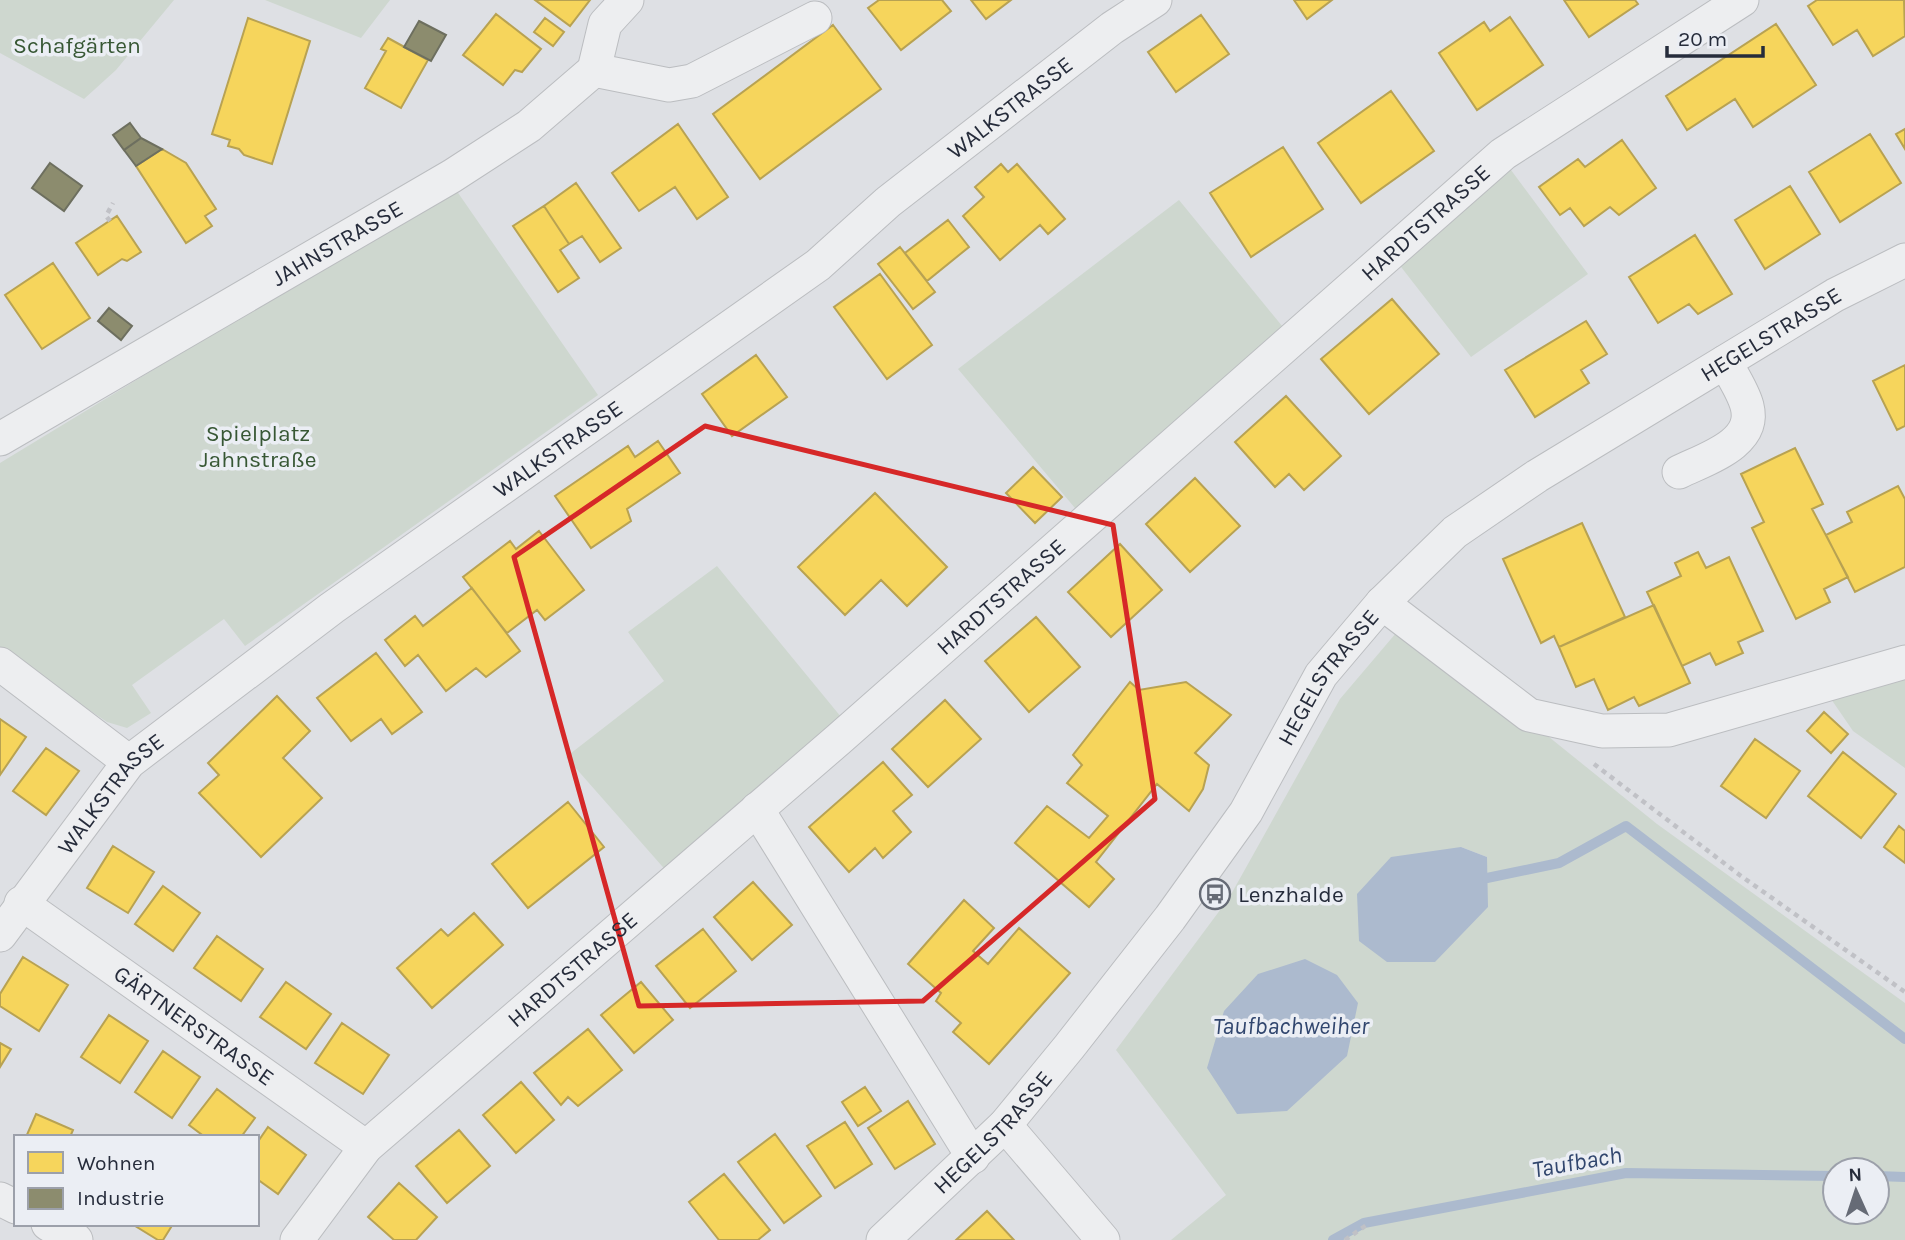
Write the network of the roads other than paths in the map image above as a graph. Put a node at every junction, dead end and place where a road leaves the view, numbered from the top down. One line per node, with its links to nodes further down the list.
1 (628, 0): 5 (street)
2 (1155, 0): 13 (street, WALKSTRASSE)
3 (1742, 0): 14 (street, HARDTSTRASSE)
4 (815, 18): 5 (street)
5 (594, 70): 8 (street, JAHNSTRASSE)
6 (1905, 260): 7 (street, HEGELSTRASSE)
7 (1725, 362): 9 (street); 10 (street, HEGELSTRASSE)
8 (0, 439)
9 (1679, 472)
10 (1382, 603): 11 (street); 17 (street, HEGELSTRASSE)
11 (1905, 662)
12 (0, 664): 13 (street)
13 (129, 762): 15 (street, WALKSTRASSE)
14 (757, 809): 18 (street, HARDTSTRASSE); 19 (street)
15 (21, 903): 16 (street, WALKSTRASSE); 18 (street, GÄRTNERSTRASSE)
16 (0, 935)
17 (1005, 1125): 19 (street, HEGELSTRASSE); 24 (street)
18 (366, 1147): 22 (street, HARDTSTRASSE)
19 (973, 1157): 23 (street, HEGELSTRASSE)
20 (52, 1226): 21 (street)
21 (76, 1240)
22 (297, 1240)
23 (883, 1240)
24 (1103, 1240)

